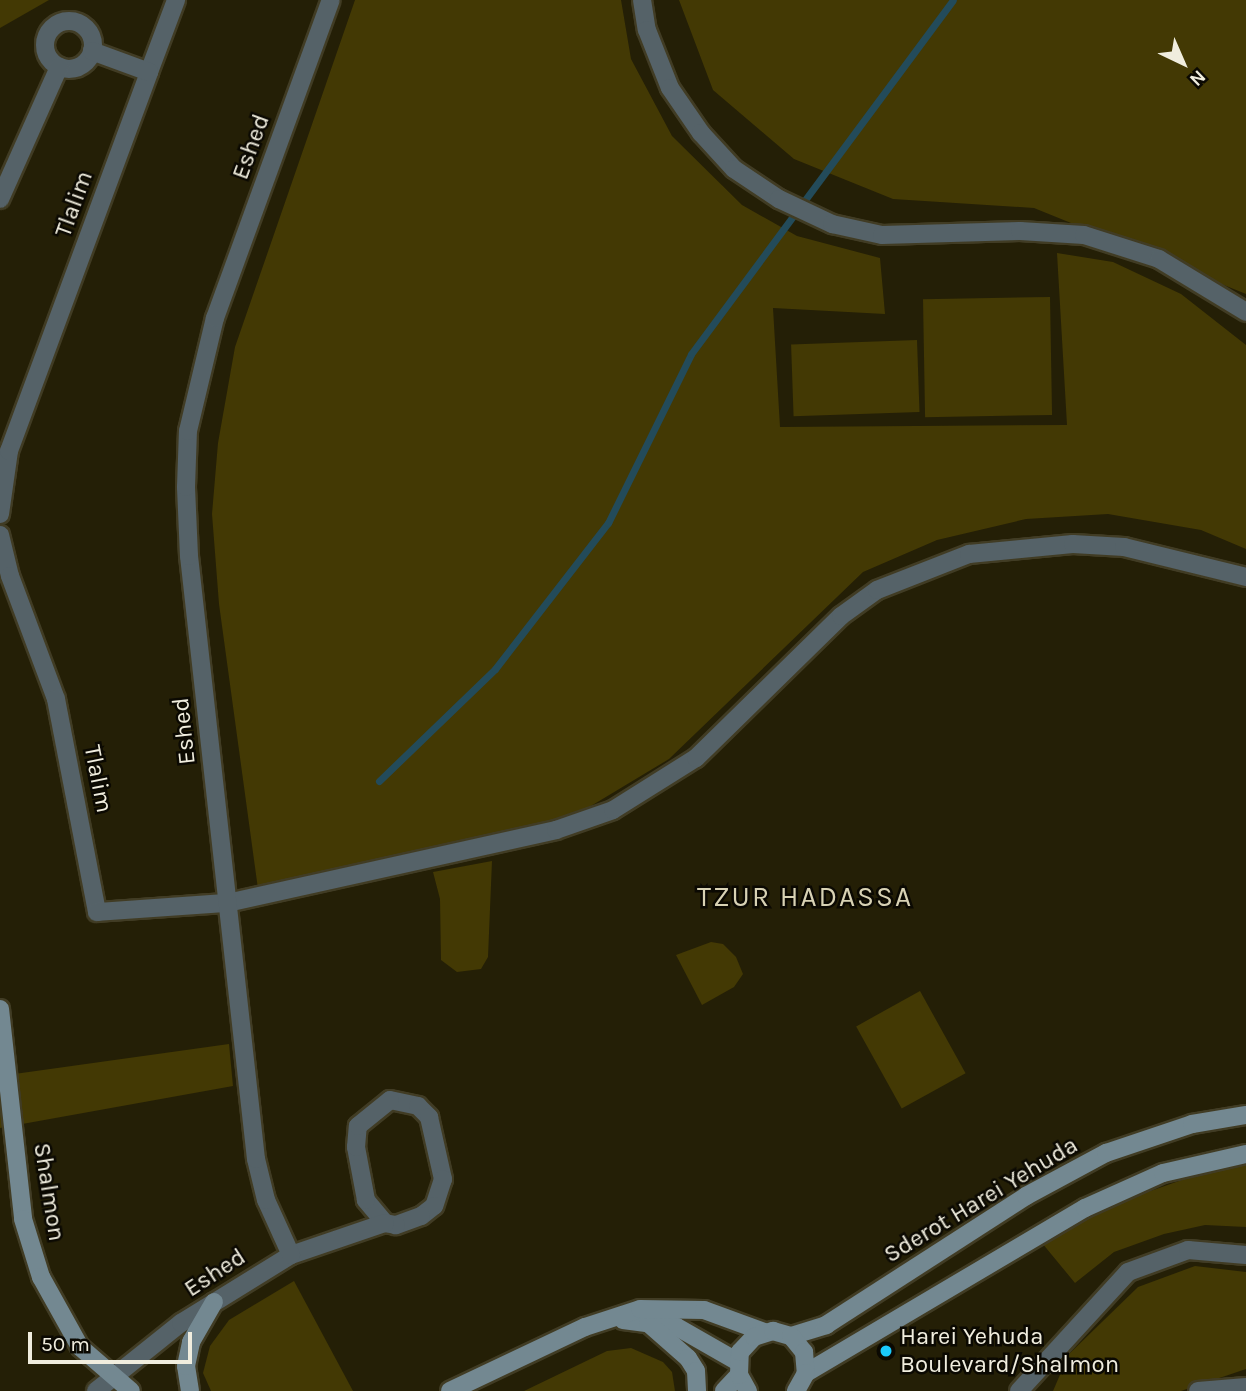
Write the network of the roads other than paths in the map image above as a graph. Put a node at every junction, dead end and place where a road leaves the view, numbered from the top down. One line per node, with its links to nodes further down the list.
1 (176, 0): 6 (street, Tlalim)
2 (331, 0): 12 (street, Eshed)
3 (642, 0): 8 (street)
4 (92, 51): 5 (street); 5 (street); 6 (street)
5 (59, 67): 7 (street)
6 (149, 72): 9 (street, Tlalim)
7 (0, 199)
8 (1246, 312)
9 (0, 514)
10 (0, 535): 12 (street, Tlalim)
11 (1246, 577): 12 (street)
12 (228, 903): 19 (street, Eshed)
13 (0, 1009): 28 (street, Shalmon)
14 (1246, 1115): 25 (street, Sderot Harei Yehuda)
15 (1246, 1154): 27 (street)
16 (366, 1200): 17 (street); 17 (street); 18 (street)
17 (385, 1223): 18 (street)
18 (341, 1238): 19 (street)
19 (291, 1255): 21 (street, Eshed)
20 (1246, 1255): 38 (street)
21 (214, 1301): 28 (street, Eshed); 32 (street)
22 (645, 1321): 23 (street); 26 (street); 34 (street)
23 (585, 1327): 24 (street); 33 (street)
24 (764, 1332): 25 (street, Sderot Harei Yehuda); 26 (street)
25 (791, 1336): 27 (street)
26 (738, 1369): 35 (street); 36 (street)
27 (806, 1373): 37 (street)
28 (112, 1379): 30 (street, Eshed); 31 (street, Shalmon)
29 (1246, 1387): 39 (street)
30 (96, 1391)
31 (131, 1391)
32 (190, 1391)
33 (450, 1391)
34 (697, 1391)
35 (724, 1391)
36 (748, 1391)
37 (796, 1391)
38 (1019, 1391)
39 (1198, 1391)

